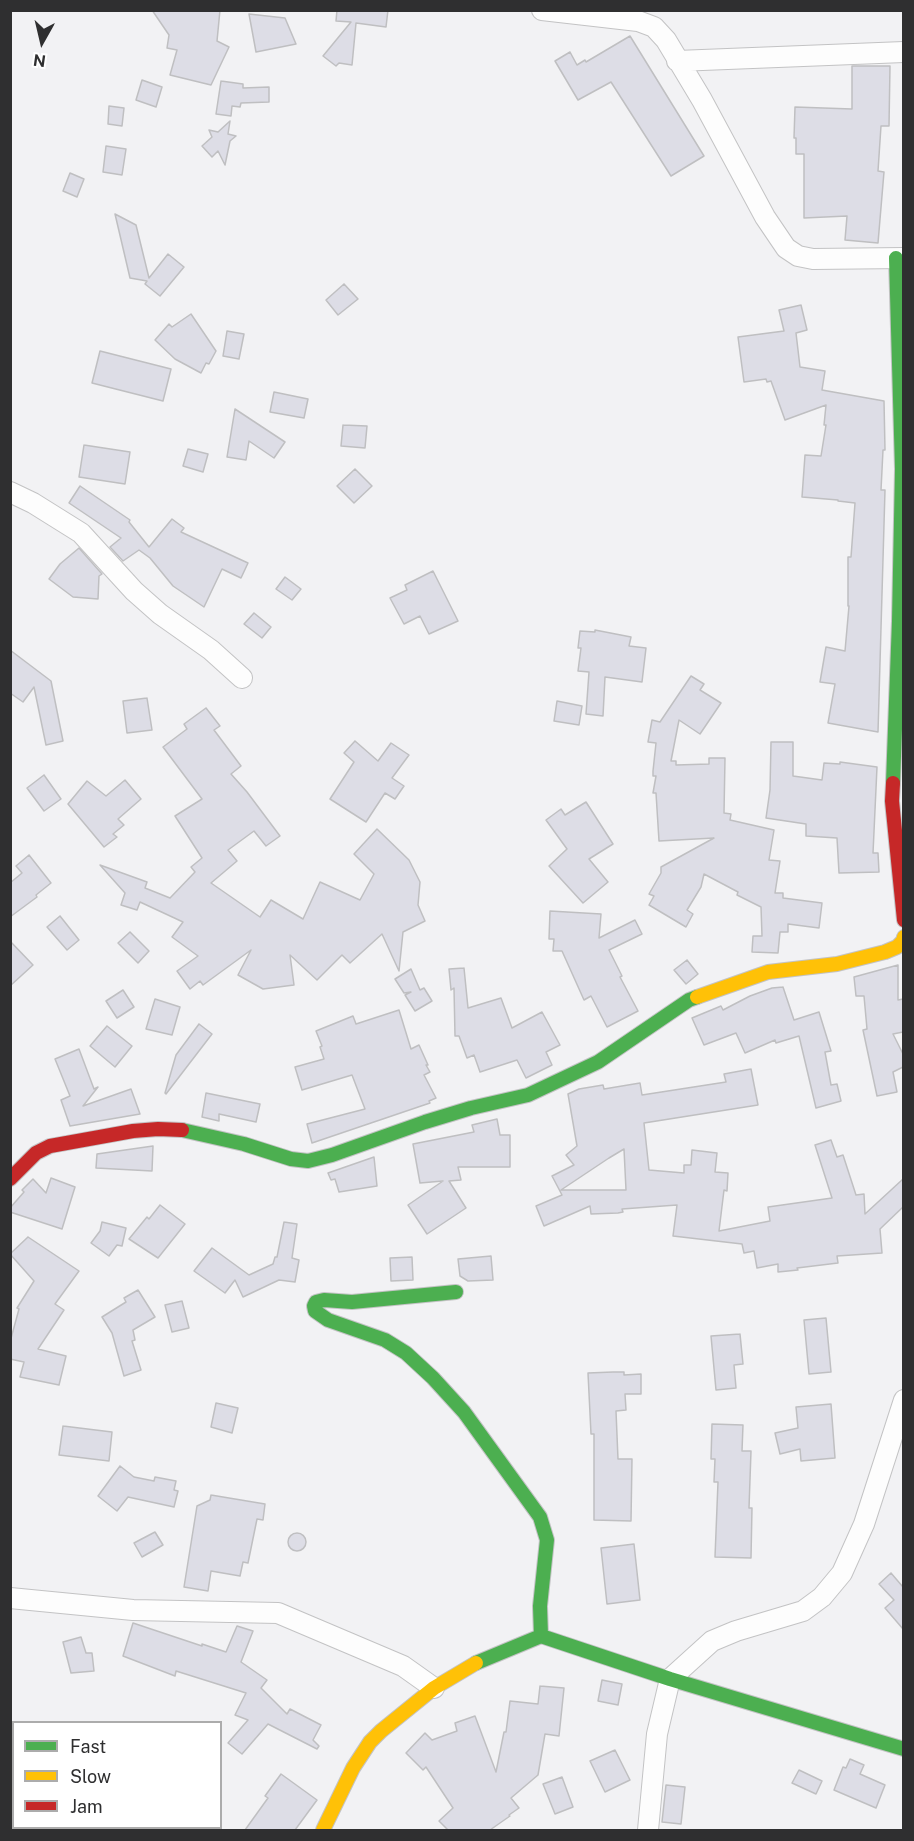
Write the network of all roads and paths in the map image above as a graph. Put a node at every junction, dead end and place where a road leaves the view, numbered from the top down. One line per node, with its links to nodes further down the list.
1 (542, 10): 3 (street)
2 (903, 52): 3 (street)
3 (677, 61): 4 (street)
4 (900, 258): 7 (street)
5 (10, 492): 6 (street)
6 (242, 678)
7 (903, 920)
8 (903, 937): 9 (street)
9 (10, 1179)
10 (456, 1292): 13 (street)
11 (903, 1400): 14 (street)
12 (10, 1598): 15 (street)
13 (541, 1636): 14 (street); 15 (street)
14 (670, 1679): 16 (street); 18 (street)
15 (434, 1688): 17 (street)
16 (903, 1749)
17 (323, 1830)
18 (648, 1830)

